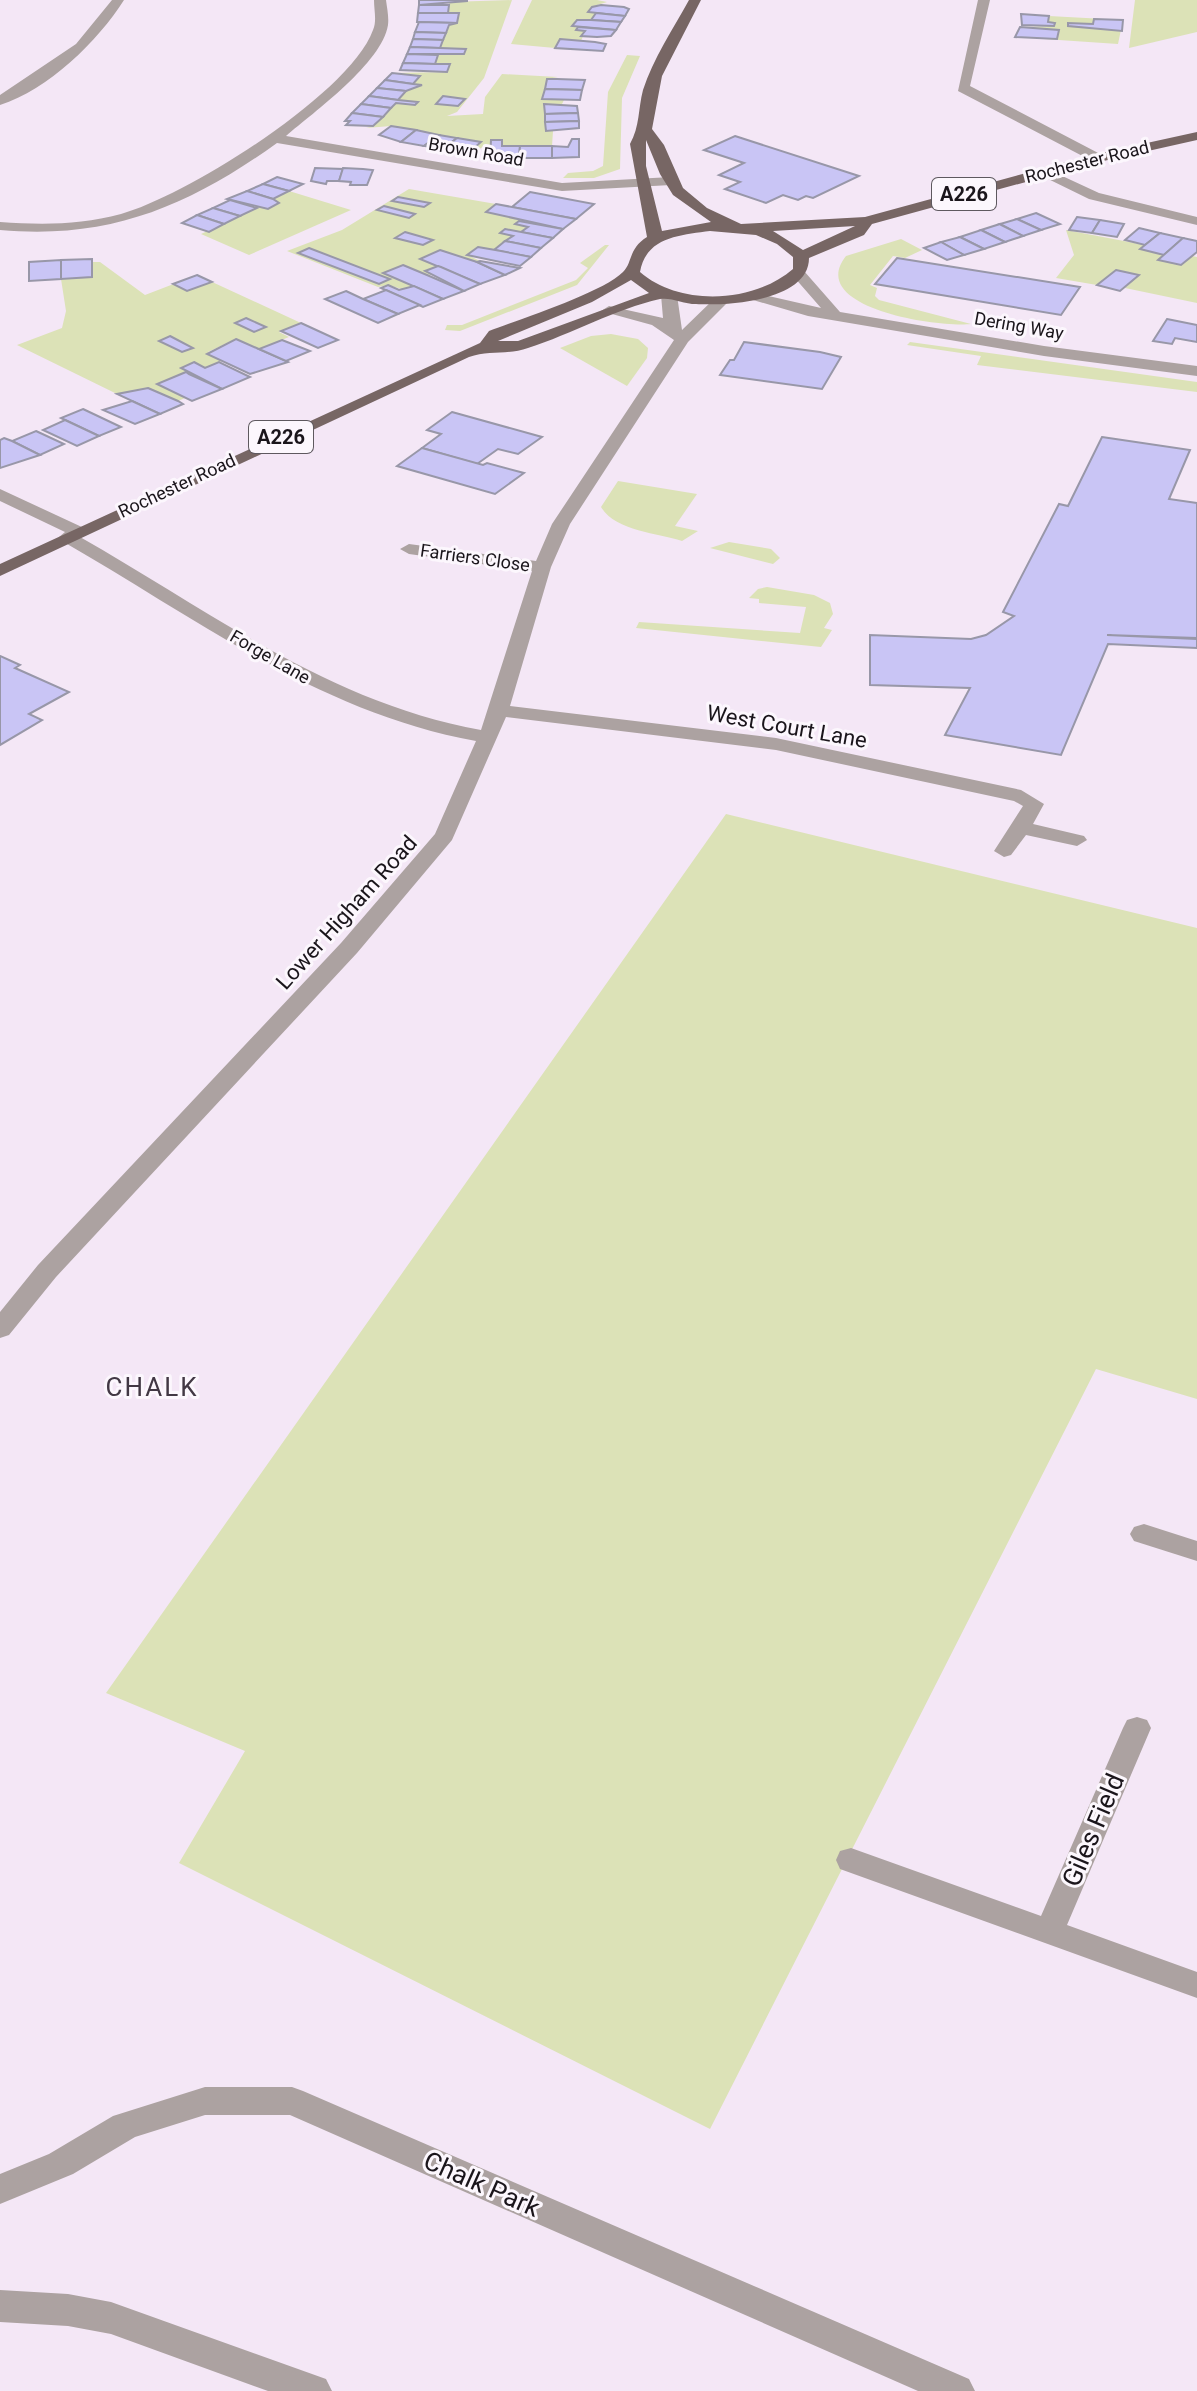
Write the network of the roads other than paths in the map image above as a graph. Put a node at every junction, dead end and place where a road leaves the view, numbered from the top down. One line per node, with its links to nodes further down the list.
1 (118, 0): 5 (street)
2 (380, 0): 8 (street)
3 (695, 0): 6 (main road)
4 (984, 0): 9 (street)
5 (0, 101)
6 (645, 130): 11 (main road); 12 (main road)
7 (1197, 136): 9 (main road, Rochester Road / A226)
8 (275, 138): 12 (street, Brown Road); 15 (street)
9 (1097, 158): 10 (main road, Rochester Road / A226)
10 (1045, 172): 13 (main road, Rochester Road / A226); 14 (street)
11 (671, 181): 12 (street, Brown Road); 16 (main road)
12 (644, 183): 17 (main road)
13 (866, 221): 16 (main road); 18 (main road, Rochester Road / A226)
14 (1197, 221)
15 (0, 226)
16 (737, 228): 17 (main road); 18 (main road)
17 (655, 239): 19 (main road, A226)
18 (801, 256): 20 (main road)
19 (632, 273): 21 (main road, A226); 27 (main road, Rochester Road / A226)
20 (799, 274): 22 (main road, A226); 25 (street)
21 (665, 294): 23 (main road, A226); 24 (main road, Rochester Road / A226); 26 (street)
22 (751, 297): 23 (main road, A226); 25 (street, Dering Way)
23 (722, 300): 26 (street, Lower Higham Road)
24 (609, 311): 26 (street); 27 (main road, Rochester Road / A226)
25 (834, 314): 28 (street, Dering Way)
26 (677, 334): 32 (street, Lower Higham Road)
27 (486, 346): 30 (main road, Rochester Road / A226)
28 (1197, 371)
29 (0, 494): 30 (street, Forge Lane)
30 (73, 535): 33 (main road, Rochester Road / A226); 35 (street, Forge Lane)
31 (409, 549): 32 (street, Farriers Close)
32 (542, 567): 34 (street, Lower Higham Road)
33 (0, 571)
34 (499, 710): 35 (street, Lower Higham Road); 36 (street, West Court Lane)
35 (489, 737): 39 (street, Lower Higham Road)
36 (1021, 828): 37 (street); 38 (street)
37 (1077, 840)
38 (1004, 851)
39 (0, 1329)
40 (1144, 1534): 41 (street)
41 (1197, 1551)
42 (1137, 1728): 44 (street, Giles Field)
43 (851, 1860): 44 (street)
44 (1049, 1932): 45 (street)
45 (1197, 1985)
46 (0, 2189): 49 (street, Chalk Park)
47 (0, 2306): 48 (street)
48 (314, 2391)
49 (957, 2391)

